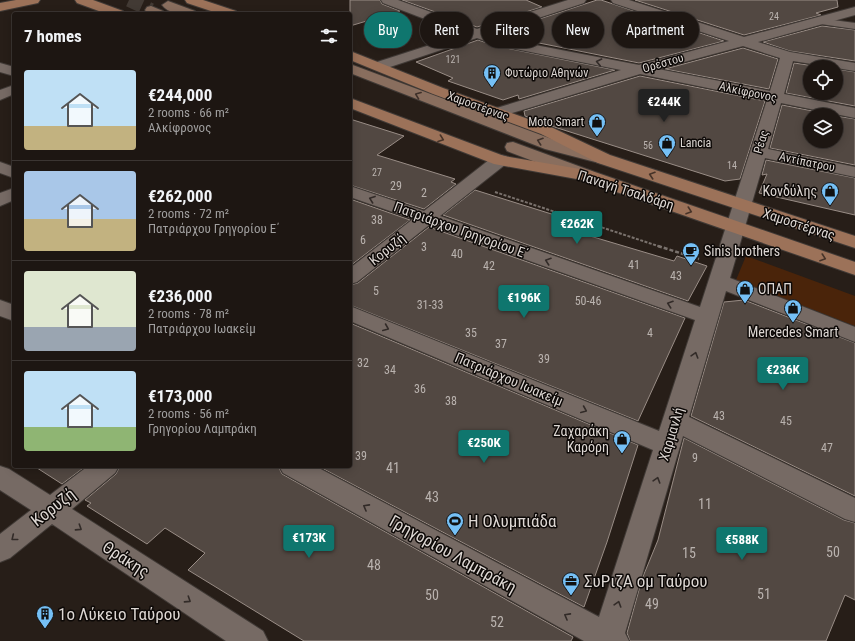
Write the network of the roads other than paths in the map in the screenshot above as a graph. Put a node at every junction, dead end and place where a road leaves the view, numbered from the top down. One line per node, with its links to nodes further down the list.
1 (34, 0): 8 (main road)
2 (81, 0): 10 (main road)
3 (191, 0): 12 (main road)
4 (387, 0): 15 (street, Αλκίφρονος)
5 (580, 0): 15 (street)
6 (617, 0): 16 (street)
7 (168, 4): 11 (main road)
8 (0, 7)
9 (855, 11): 13 (street, Ορέστου)
10 (114, 12)
11 (186, 12)
12 (226, 12)
13 (818, 21): 14 (street); 16 (street, Ορέστου)
14 (855, 26)
15 (477, 34): 19 (street); 23 (street, Αλκίφρονος, one-way to 15)
16 (742, 41): 17 (street); 23 (street, Ορέστου)
17 (788, 56): 21 (street); 28 (street, Ρέας)
18 (352, 57): 19 (main road, Χαμοστέρνας)
19 (380, 66): 30 (main road, Χαμοστέρνας)
20 (0, 67): 24 (street)
21 (855, 67)
22 (352, 69): 35 (main road, one-way to 22)
23 (638, 70): 28 (street, Αλκίφρονος); 30 (street, Ορέστου)
24 (12, 71)
25 (352, 84): 32 (main road)
26 (12, 90): 27 (street)
27 (0, 95)
28 (775, 98): 31 (street, Αλκίφρονος); 34 (street, Ρέας)
29 (352, 104): 36 (main road, Παναγή Τσαλδάρη, one-way to 36)
30 (496, 113): 35 (main road, Χαμοστέρνας)
31 (855, 113)
32 (452, 124)
33 (495, 140): 40 (main road)
34 (758, 152): 39 (street, Αντίπατρου); 44 (street, Ρέας)
35 (604, 159): 44 (main road, Χαμοστέρνας, one-way to 35)
36 (500, 160): 40 (main road, Παναγή Τσαλδάρη); 45 (street, Κορυζή)
37 (0, 167): 38 (street)
38 (12, 172)
39 (855, 172)
40 (586, 175): 44 (main road, Παναγή Τσαλδάρη, one-way to 44)
41 (352, 192): 45 (street, Πατριάρχου Γρηγορίου Ε΄, one-way to 41)
42 (12, 194): 43 (street)
43 (0, 200)
44 (738, 216): 46 (main road, Χαμοστέρνας); 47 (main road, Παναγή Τσαλδάρη, one-way to 47); 48 (street, Χαρμανλή)
45 (426, 218): 49 (street, Κορυζή); 53 (street, Πατριάρχου Γρηγορίου Ε΄, one-way to 45)
46 (855, 242)
47 (855, 269)
48 (720, 274): 53 (street, Χαρμανλή); 54 (street)
49 (352, 276)
50 (0, 307): 51 (street)
51 (12, 313)
52 (352, 314): 55 (street, Πατριάρχου Ιωακείμ, one-way to 55)
53 (707, 317): 55 (street, Χαρμανλή, one-way to 53)
54 (855, 335)
55 (671, 433): 60 (street, Πατριάρχου Ιωακείμ); 62 (street, Χαρμανλή, one-way to 55)
56 (103, 468): 59 (street, Κορυζή)
57 (296, 468): 62 (street, Γρηγορίου Λαμπράκη, one-way to 57)
58 (0, 476): 59 (street, Θράκης)
59 (50, 509): 61 (street, Κορυζή, one-way to 61); 63 (street, Θράκης, one-way to 63)
60 (855, 511)
61 (0, 550)
62 (609, 640)
63 (252, 641)

